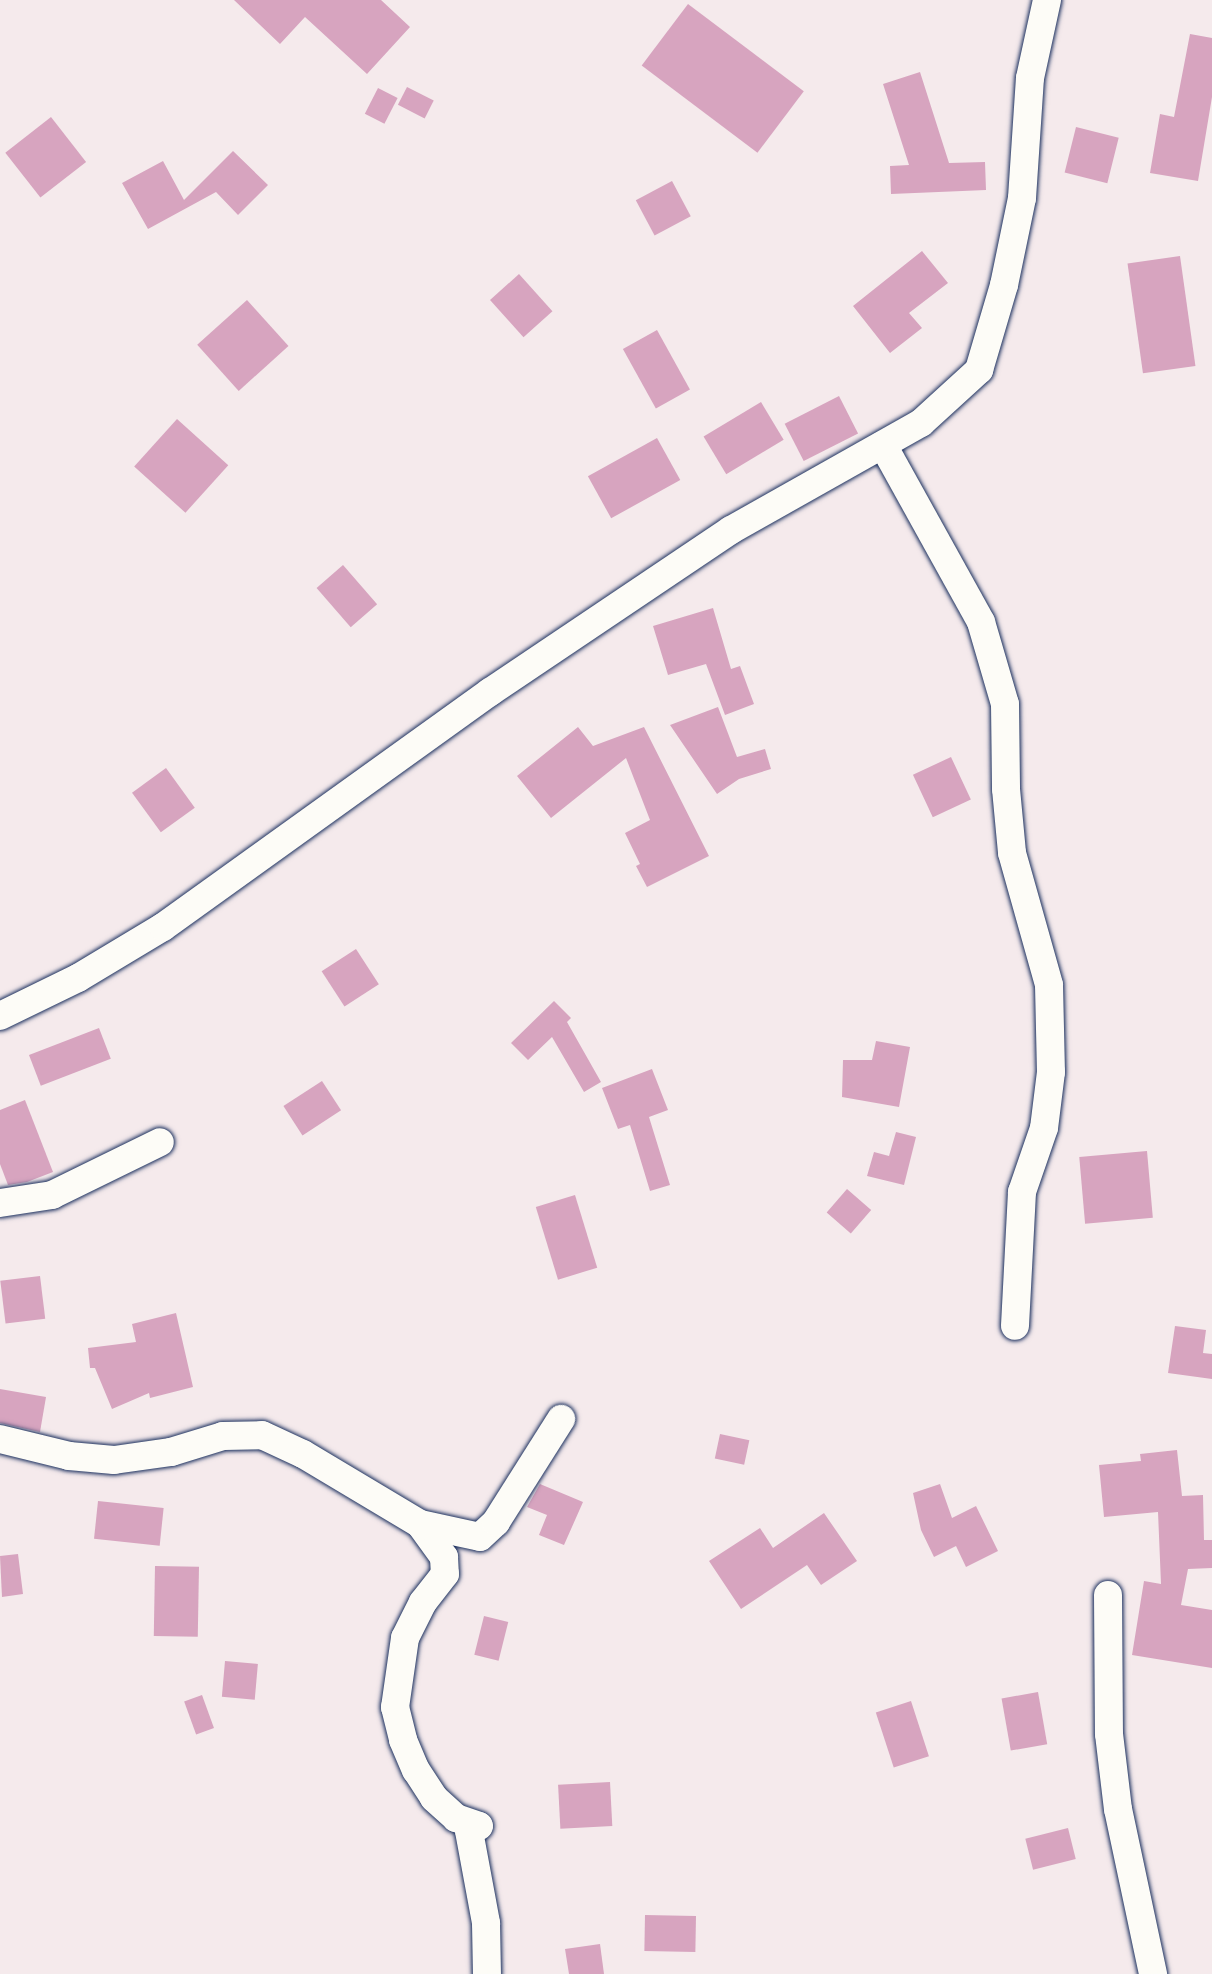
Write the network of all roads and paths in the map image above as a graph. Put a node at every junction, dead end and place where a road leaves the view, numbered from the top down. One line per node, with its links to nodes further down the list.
1 (1047, 0): 2 (street)
2 (883, 445): 3 (street); 6 (street)
3 (0, 1016)
4 (160, 1142): 5 (street)
5 (0, 1203)
6 (1015, 1326)
7 (561, 1419): 9 (street)
8 (0, 1439): 9 (street)
9 (420, 1524): 11 (street)
10 (1108, 1595): 12 (street)
11 (486, 1974)
12 (1153, 1974)

